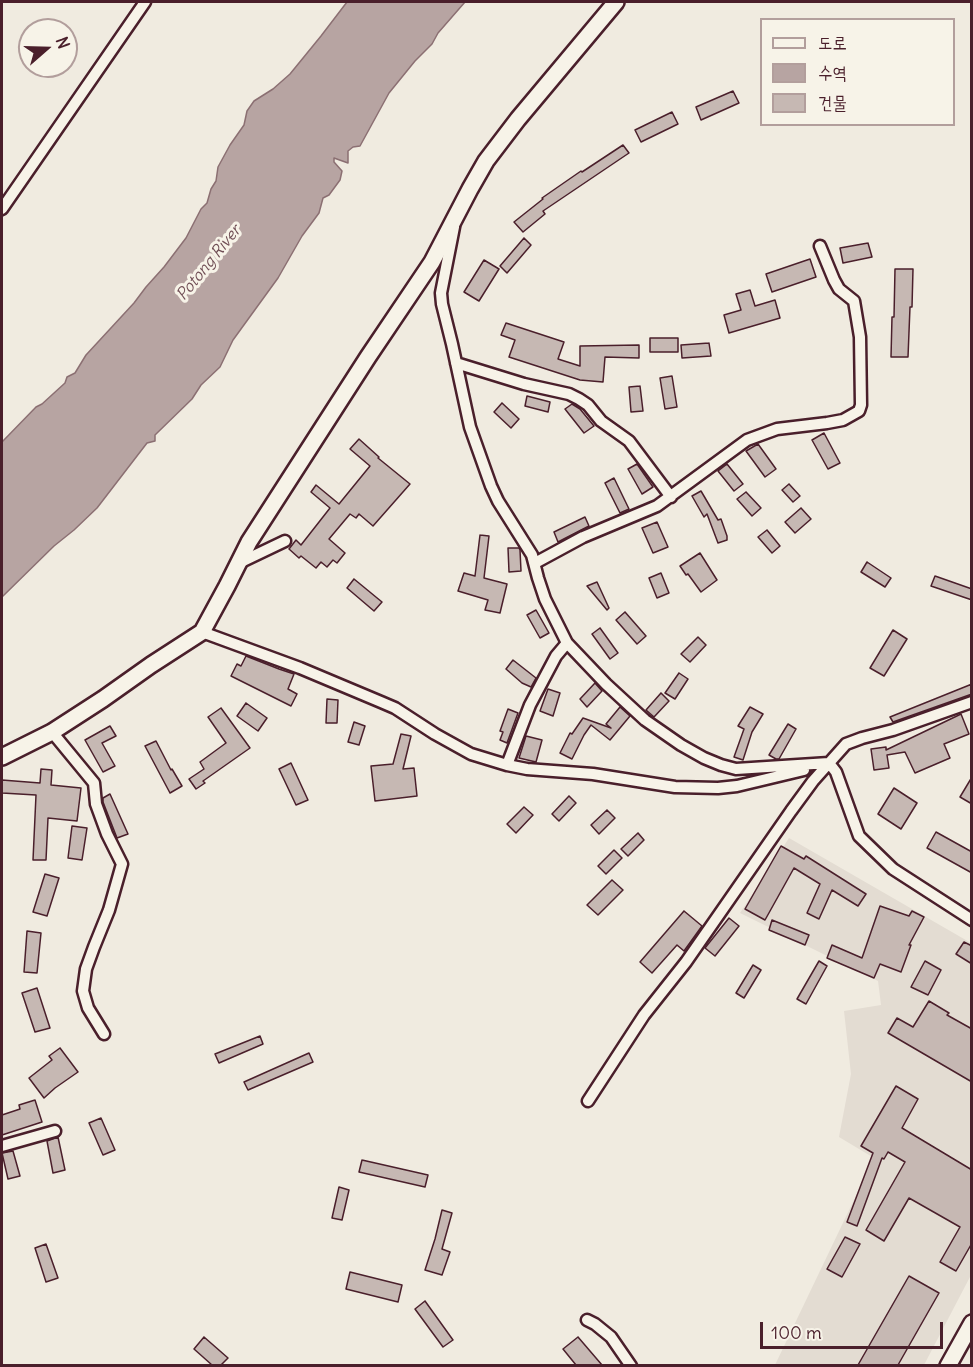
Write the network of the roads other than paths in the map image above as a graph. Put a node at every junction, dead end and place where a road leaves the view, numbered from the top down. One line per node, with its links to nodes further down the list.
1 (145, 2): 3 (street)
2 (616, 2): 4 (main road)
3 (2, 209)
4 (455, 218): 6 (street); 9 (main road)
5 (820, 246): 7 (street)
6 (456, 363): 7 (street); 10 (street)
7 (670, 497): 10 (street)
8 (285, 541): 9 (street)
9 (238, 563): 11 (main road)
10 (535, 563): 12 (street)
11 (201, 632): 14 (main road); 17 (street)
12 (567, 643): 16 (street); 17 (street)
13 (972, 702): 16 (street)
14 (52, 732): 15 (main road); 19 (street)
15 (2, 757)
16 (829, 763): 17 (street); 18 (street); 20 (street)
17 (507, 765)
18 (972, 920)
19 (104, 1034)
20 (588, 1101)
21 (55, 1131): 22 (street)
22 (2, 1146)
23 (587, 1320): 25 (street)
24 (972, 1323): 26 (main road)
25 (631, 1365)
26 (948, 1365)

